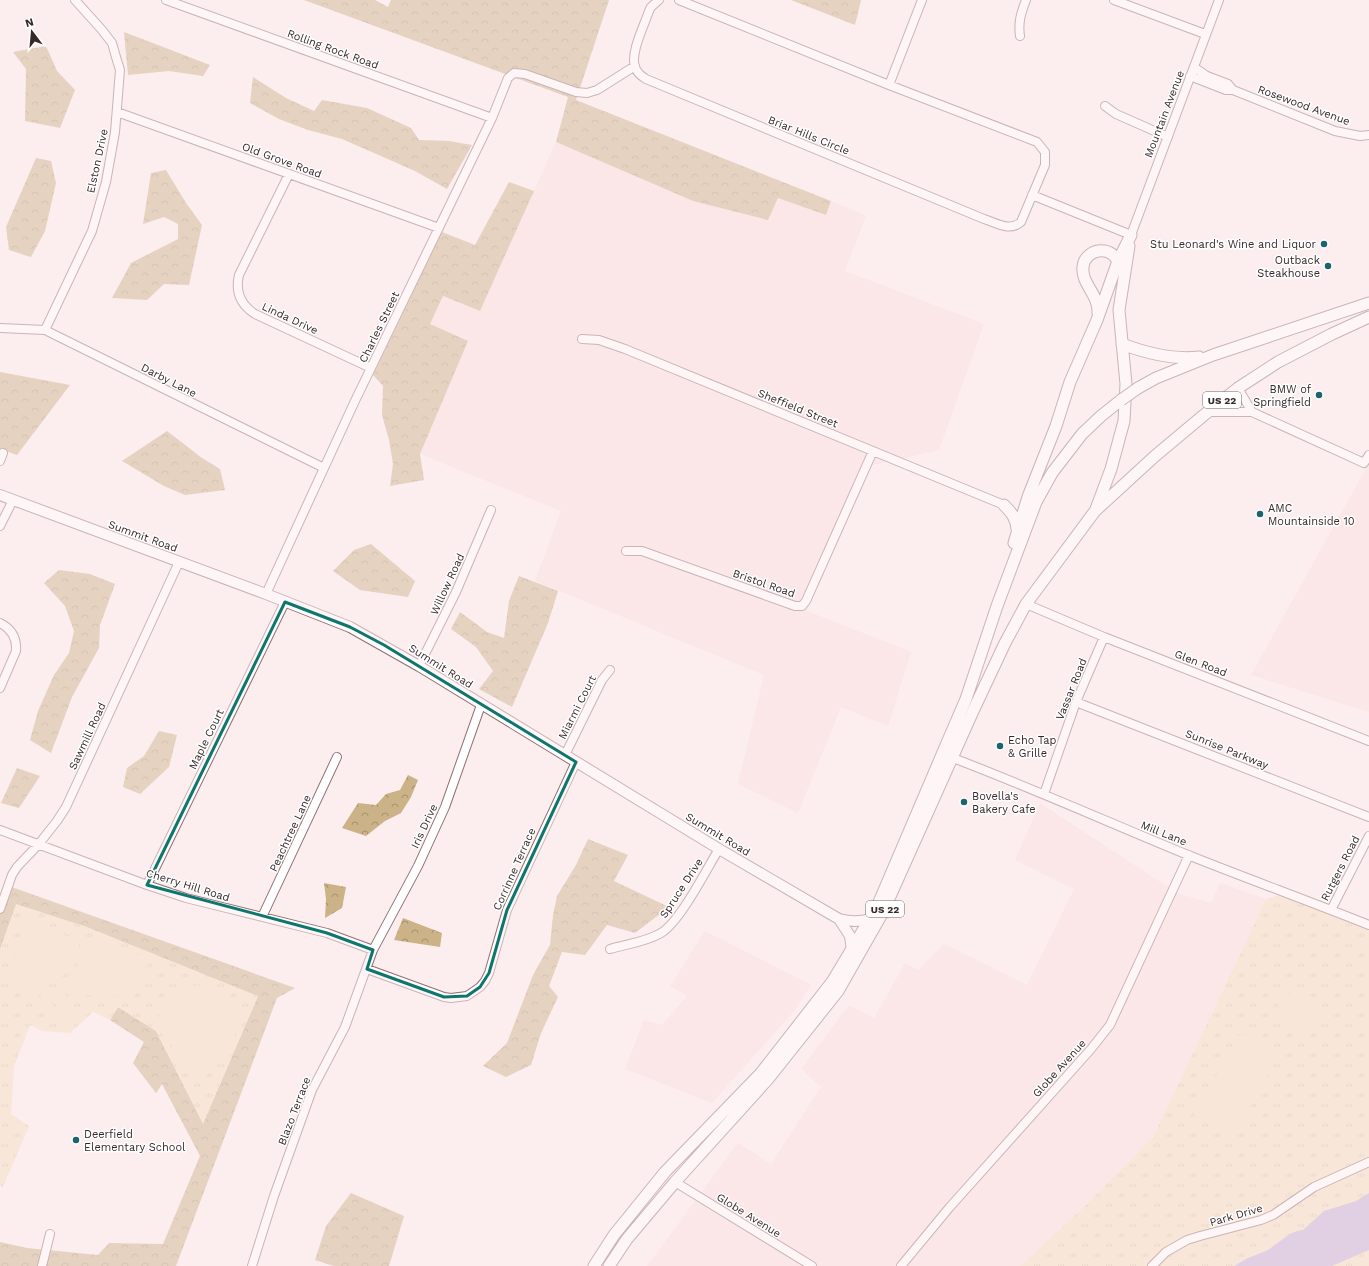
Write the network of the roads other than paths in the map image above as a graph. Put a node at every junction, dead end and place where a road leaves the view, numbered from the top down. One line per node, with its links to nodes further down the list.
1 (75, 0): 17 (street, Elston Drive)
2 (166, 0): 18 (street, Rolling Rock Road)
3 (658, 0): 11 (street)
4 (680, 0): 14 (street, Briar Hills Circle)
5 (922, 0): 14 (street)
6 (1026, 0): 10 (street)
7 (1114, 0): 9 (street)
8 (1219, 0): 9 (street, Mountain Avenue)
9 (1206, 34): 12 (street, Mountain Avenue)
10 (1020, 36)
11 (634, 66): 18 (street, Charles Street); 22 (street, Briar Hills Circle)
12 (1194, 67): 13 (street, Mountain Avenue); 15 (street, Rosewood Avenue)
13 (1190, 76): 15 (street, Rosewood Avenue); 20 (street, Mountain Avenue)
14 (889, 85): 22 (street, Briar Hills Circle)
15 (1233, 90): 19 (street, Rosewood Avenue)
16 (1105, 106): 20 (street)
17 (117, 112): 21 (street, Old Grove Road); 31 (street, Elston Drive)
18 (492, 118): 23 (street, Charles Street)
19 (1369, 136)
20 (1168, 137): 24 (street, Mountain Avenue)
21 (289, 174): 23 (street, Old Grove Road); 35 (street, Linda Drive)
22 (1032, 195): 24 (street)
23 (438, 228): 35 (street, Charles Street)
24 (1131, 235): 25 (highway); 27 (highway)
25 (1118, 261): 27 (highway); 29 (highway); 29 (highway)
26 (1369, 303): 34 (highway, US 22)
27 (1119, 310): 33 (highway)
28 (1369, 317): 36 (highway, US 22)
29 (1097, 320): 43 (highway)
30 (0, 328): 31 (street, Darby Lane)
31 (45, 330): 41 (street, Darby Lane)
32 (582, 339): 39 (street, Sheffield Street)
33 (1122, 344): 34 (highway); 47 (highway)
34 (1213, 355): 55 (highway, US 22, bridge)
35 (371, 368): 41 (street, Charles Street)
36 (1238, 388): 37 (highway, US 22); 38 (street)
37 (1207, 412): 38 (street); 47 (highway, US 22)
38 (1252, 412): 40 (street)
39 (873, 451): 45 (street, Sheffield Street); 50 (street, Bristol Road)
40 (1369, 455)
41 (324, 468): 52 (street, Charles Street)
42 (0, 495): 44 (main road, Summit Road)
43 (1028, 496): 45 (highway); 49 (highway)
44 (13, 500): 48 (street); 51 (main road, Summit Road)
45 (1004, 505): 49 (highway)
46 (491, 510): 58 (street, Willow Road)
47 (1095, 511): 54 (highway, US 22)
48 (0, 526)
49 (1017, 529): 55 (highway)
50 (626, 551)
51 (179, 562): 52 (main road, Summit Road); 72 (street, Sawmill Road)
52 (266, 594): 53 (main road, Summit Road)
53 (285, 602): 58 (main road, Summit Road); 75 (street, Maple Court)
54 (1026, 604): 57 (street, Glen Road); 66 (highway, US 22)
55 (997, 606): 80 (highway, US 22)
56 (0, 624): 60 (street)
57 (1104, 637): 61 (street, Vassar Road); 63 (street, Glen Road)
58 (419, 666): 62 (main road, Summit Road)
59 (610, 670): 64 (street, Miarmi Court)
60 (0, 688)
61 (1076, 702): 68 (street, Vassar Road); 69 (street, Sunrise Parkway)
62 (481, 705): 64 (main road, Summit Road); 83 (street, Iris Drive)
63 (1369, 741)
64 (564, 755): 67 (main road, Summit Road)
65 (337, 757): 78 (street, Peachtree Lane)
66 (953, 758): 68 (street, Mill Lane); 87 (highway, US 22)
67 (576, 762): 73 (main road, Summit Road); 85 (street, Corrinne Terrace)
68 (1044, 794): 74 (street, Mill Lane)
69 (1369, 817)
70 (0, 830): 72 (street, Cherry Hill Road)
71 (1369, 836): 77 (street, Rutgers Road)
72 (38, 845): 75 (street, Cherry Hill Road); 76 (street, Sawmill Road)
73 (719, 849): 79 (main road, Summit Road); 82 (street, Spruce Drive)
74 (1189, 855): 77 (street, Mill Lane); 94 (street, Globe Avenue)
75 (147, 885): 78 (street, Cherry Hill Road)
76 (0, 909)
77 (1330, 910): 81 (street, Mill Lane)
78 (262, 918): 83 (street, Cherry Hill Road)
79 (839, 919): 80 (main road, Summit Road); 84 (main road, Summit Road)
80 (871, 919): 84 (highway, US 22)
81 (1369, 925)
82 (610, 949)
83 (373, 950): 85 (street, Iris Drive)
84 (852, 950): 91 (highway, US 22)
85 (367, 969): 90 (street, Blazo Terrace)
86 (1369, 1162): 95 (street, Park Drive)
87 (674, 1182): 92 (highway, US 22); 93 (street, Globe Avenue)
88 (50, 1234): 89 (street)
89 (42, 1266)
90 (252, 1266)
91 (594, 1266)
92 (608, 1266)
93 (812, 1266)
94 (900, 1266)
95 (1152, 1266)

